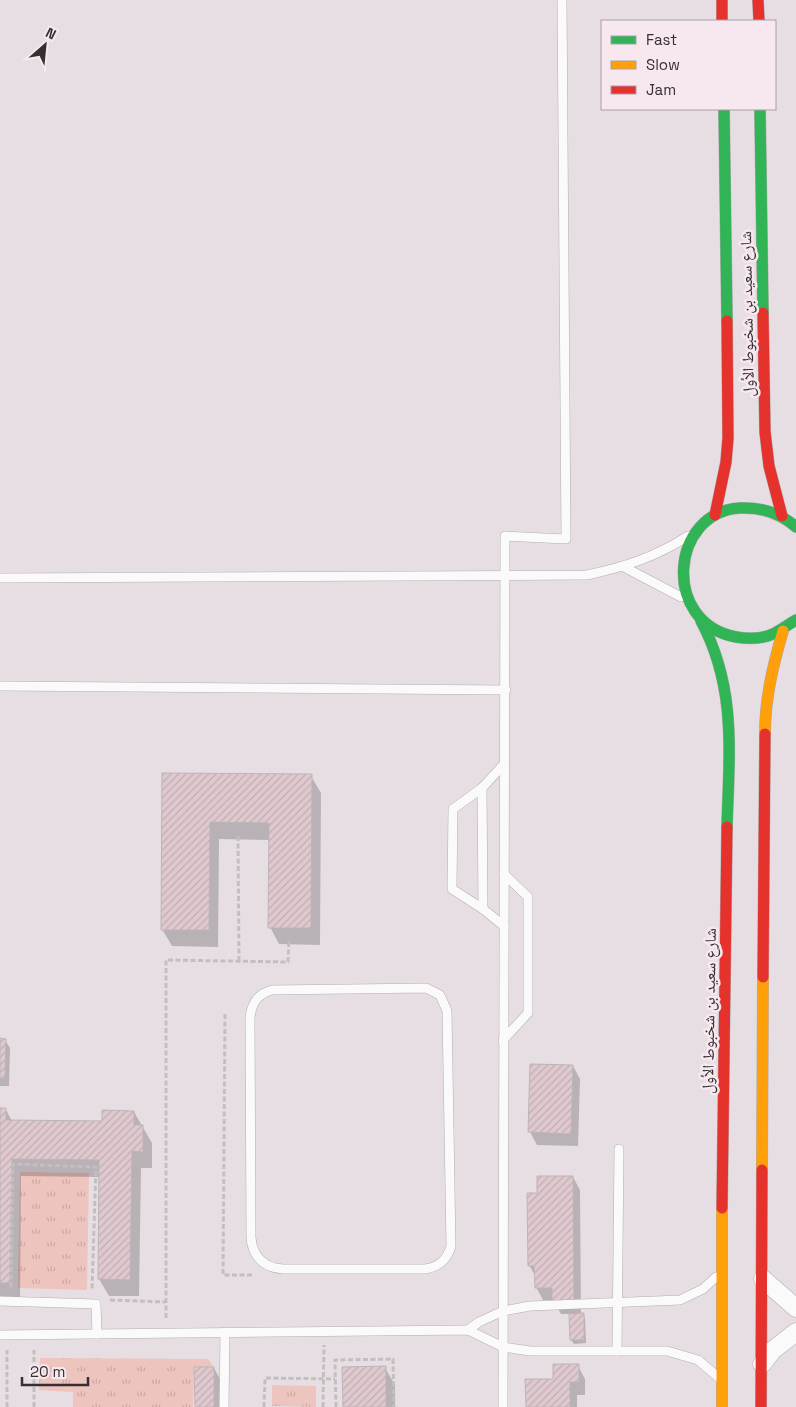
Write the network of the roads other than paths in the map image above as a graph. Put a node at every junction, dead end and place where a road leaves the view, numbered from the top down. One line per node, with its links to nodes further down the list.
1 (562, 0): 13 (lane)
2 (722, 0): 4 (main road)
3 (758, 0): 5 (main road)
4 (722, 20)
5 (758, 20)
6 (724, 110): 8 (main road, شارع سعيد بن شخبوط الأول)
7 (760, 110): 9 (main road, شارع سعيد بن شخبوط الأول)
8 (715, 516): 9 (main road); 11 (main road)
9 (782, 516): 10 (main road)
10 (796, 527)
11 (698, 529): 12 (lane); 15 (main road, شارع سعيد بن شخبوط الأول)
12 (624, 568): 13 (lane); 15 (lane)
13 (505, 576): 14 (lane); 20 (lane)
14 (0, 578)
15 (688, 600): 16 (main road, شارع سعيد بن شخبوط الأول)
16 (701, 620): 18 (main road); 29 (main road, شارع سعيد بن شخبوط الأول)
17 (796, 620): 18 (main road)
18 (783, 631): 30 (main road)
19 (0, 686): 20 (lane)
20 (506, 690): 21 (lane)
21 (505, 762): 22 (lane); 23 (lane)
22 (482, 788): 24 (lane); 24 (lane)
23 (504, 874): 25 (lane); 26 (lane)
24 (483, 909): 25 (lane)
25 (504, 926): 26 (lane)
26 (503, 1040): 34 (lane)
27 (619, 1149): 32 (lane)
28 (262, 1263): 28 (lane)
29 (721, 1270): 32 (lane); 43 (main road, شارع سعيد بن شخبوط الأول)
30 (762, 1279): 33 (street); 42 (main road)
31 (0, 1302): 38 (lane)
32 (618, 1304): 34 (lane); 41 (lane)
33 (796, 1308)
34 (503, 1311): 35 (lane); 40 (lane)
35 (468, 1330): 36 (lane); 40 (lane)
36 (225, 1332): 38 (lane); 44 (lane)
37 (796, 1332): 42 (street)
38 (97, 1334): 39 (lane)
39 (4, 1335)
40 (503, 1347): 41 (lane); 45 (lane)
41 (618, 1351): 43 (lane)
42 (762, 1364): 47 (main road)
43 (722, 1381): 46 (main road, شارع سعيد بن شخبوط الأول)
44 (224, 1407)
45 (503, 1407)
46 (722, 1407)
47 (761, 1407)

